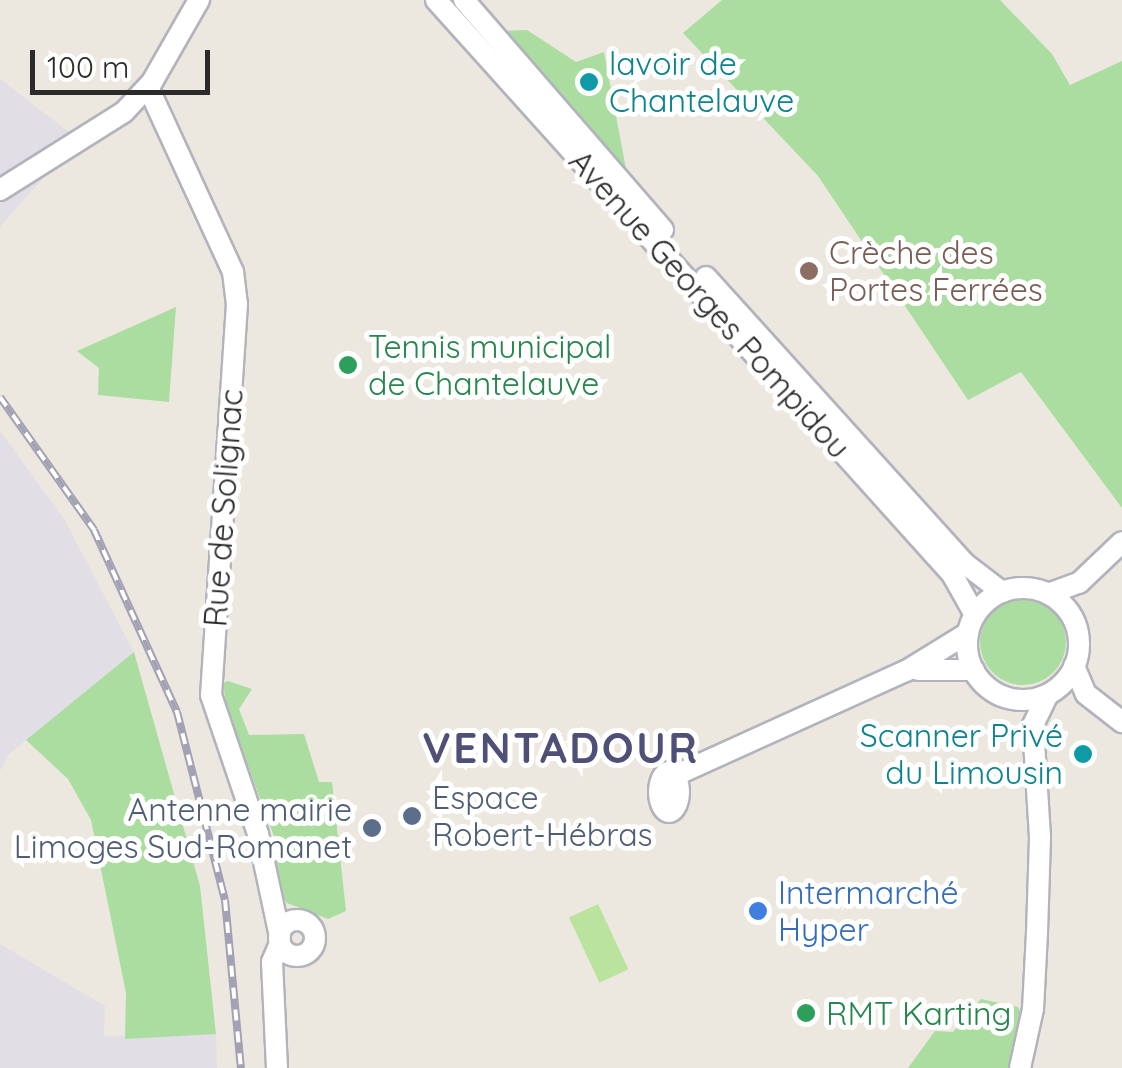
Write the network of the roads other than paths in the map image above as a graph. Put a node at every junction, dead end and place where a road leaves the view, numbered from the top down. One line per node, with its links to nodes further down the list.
1 (198, 0): 5 (street)
2 (217, 0): 5 (street)
3 (436, 0): 13 (street, Avenue Georges Pompidou)
4 (466, 2): 10 (street, Avenue Georges Pompidou)
5 (188, 22): 6 (street)
6 (150, 84): 7 (street); 23 (street, Rue de Solignac)
7 (0, 190)
8 (1122, 542): 9 (street)
9 (1079, 584): 11 (street); 12 (street)
10 (1002, 592): 11 (street); 13 (street)
11 (1048, 594): 12 (street)
12 (1073, 619): 14 (street)
13 (972, 624): 15 (street); 16 (street)
14 (1074, 666): 17 (street); 18 (street)
15 (974, 670): 16 (street); 19 (street)
16 (906, 671): 22 (street)
17 (1051, 692): 18 (street); 19 (street); 21 (street)
18 (1086, 694): 20 (street)
19 (1010, 698): 21 (street)
20 (1122, 722)
21 (1033, 725): 24 (street)
22 (674, 776)
23 (277, 1068)
24 (1020, 1068)

